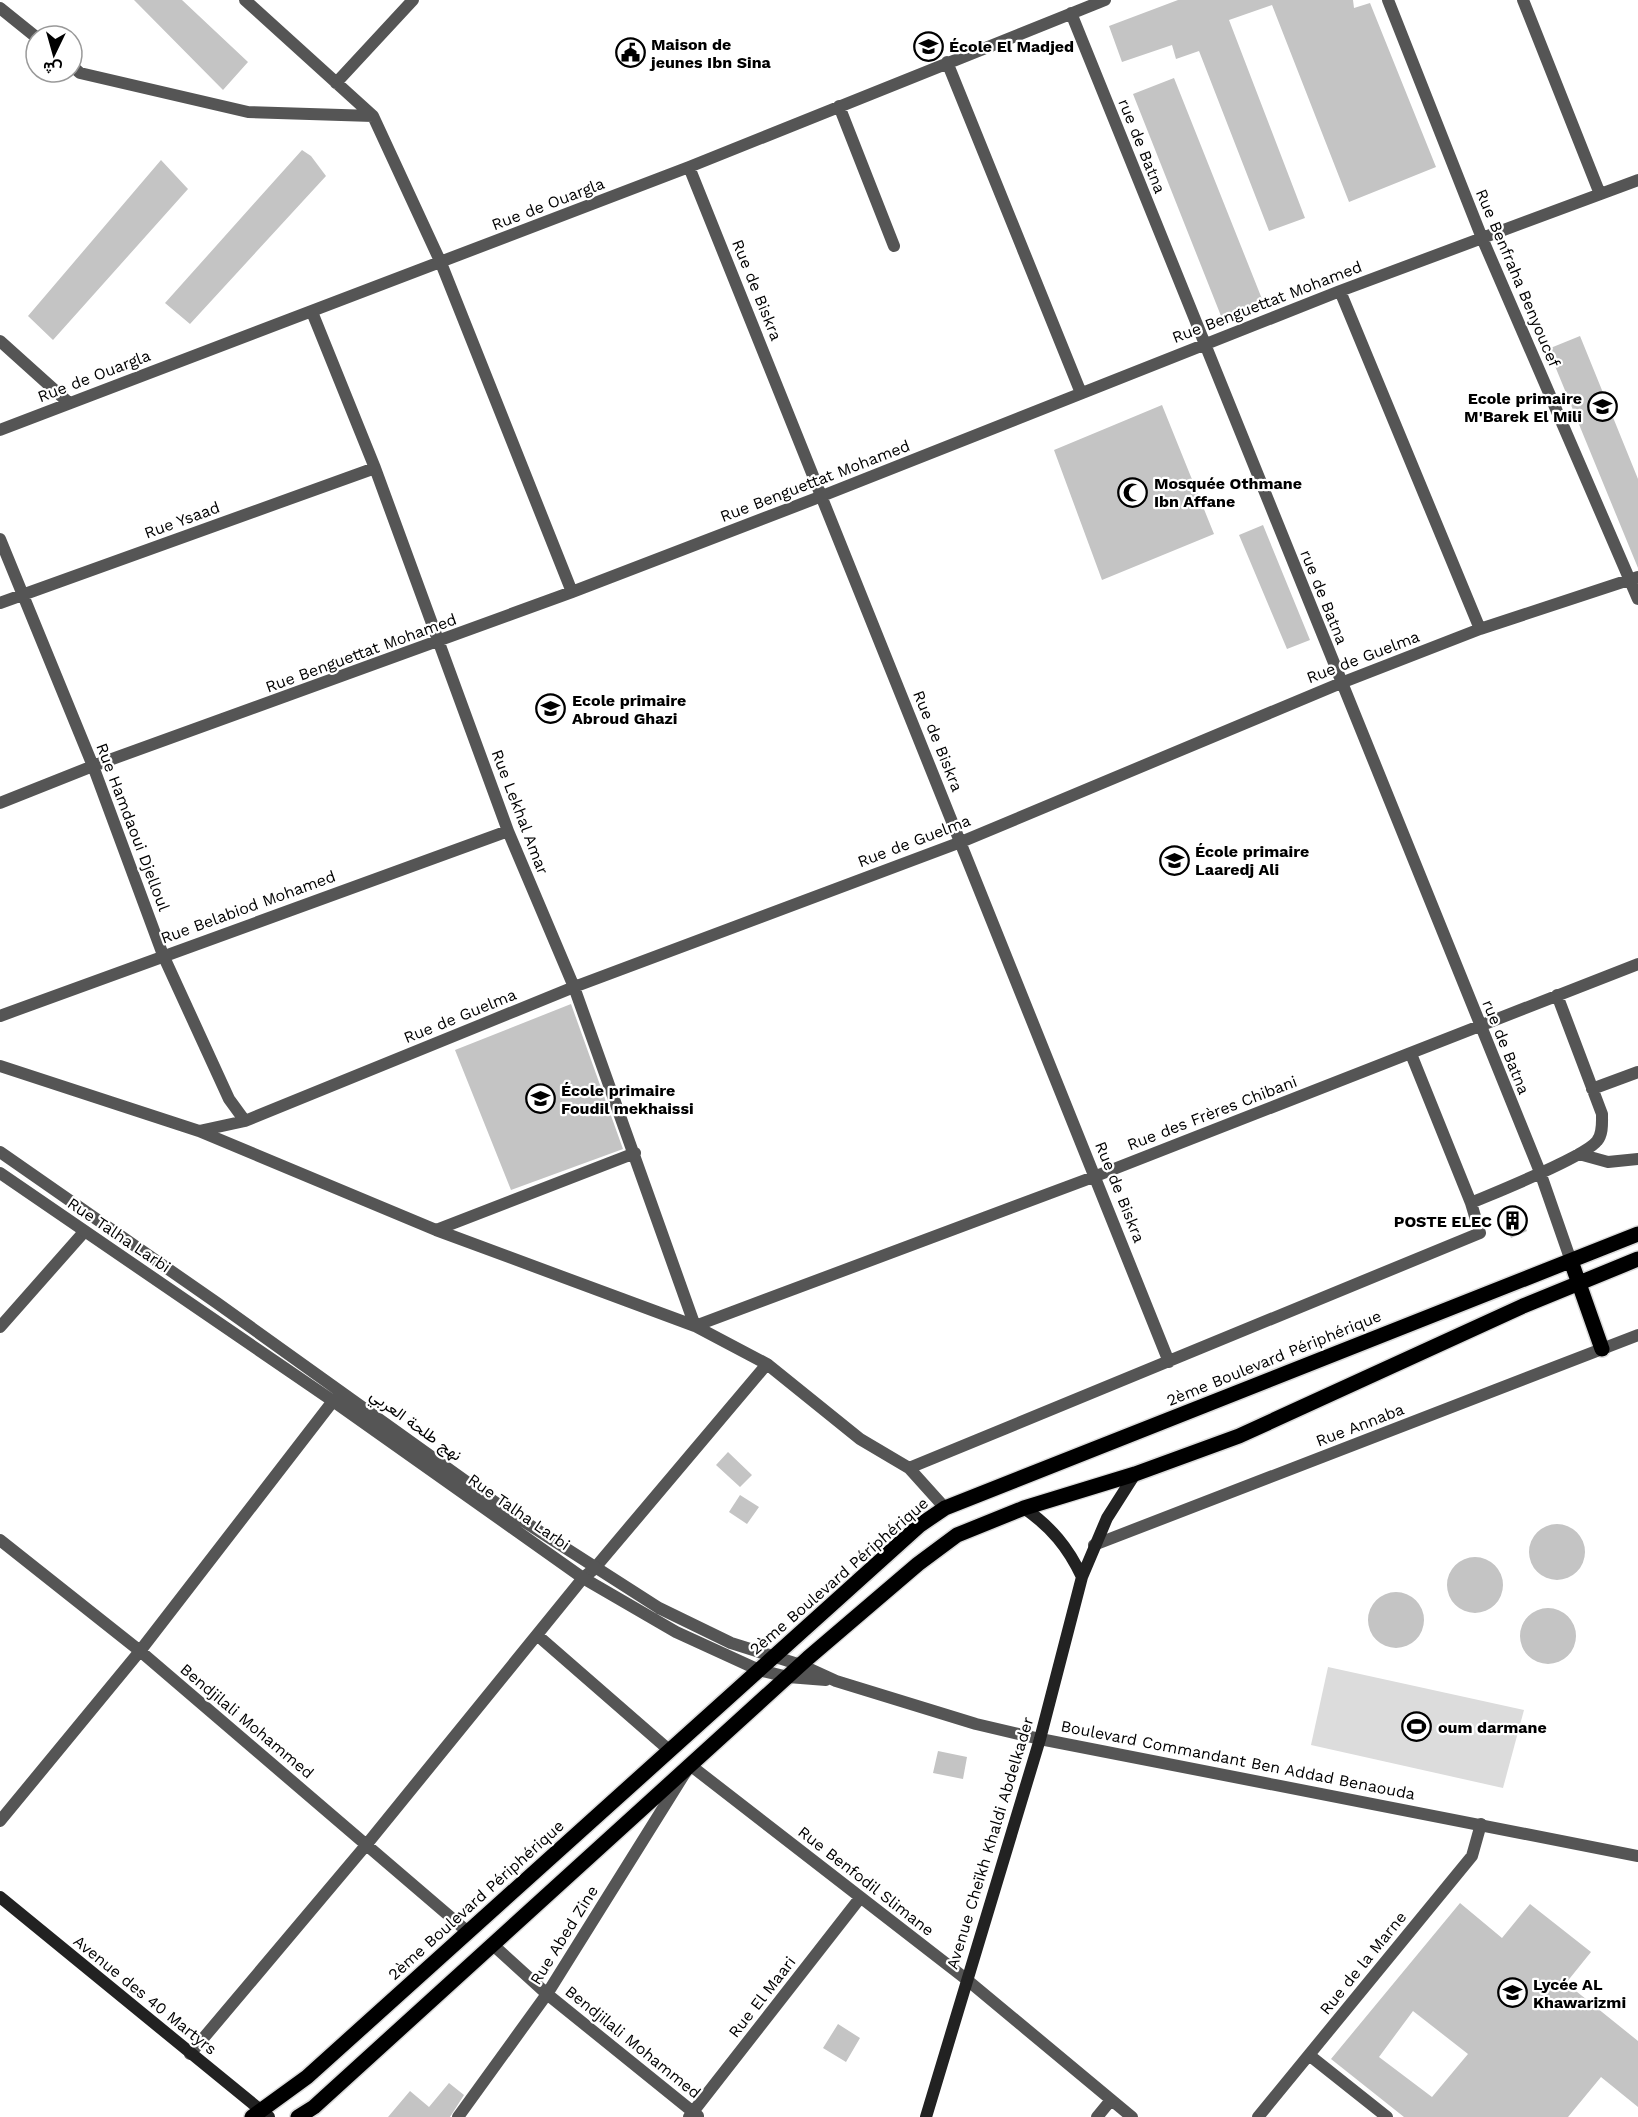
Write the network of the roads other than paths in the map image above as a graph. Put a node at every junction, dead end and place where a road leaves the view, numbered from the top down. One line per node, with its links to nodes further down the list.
1 (245, 0): 11 (street)
2 (413, 0): 11 (street)
3 (1105, 0): 7 (street, Rue de Ouargla)
4 (1388, 0): 17 (street, Rue Benfraha Benyoucef)
5 (1523, 0): 16 (street)
6 (0, 8): 8 (street)
7 (1071, 13): 9 (street, Rue de Ouargla); 23 (street, rue de Batna)
8 (24, 27)
9 (947, 62): 12 (street, Rue de Ouargla); 24 (street)
10 (84, 74): 13 (street)
11 (336, 83): 13 (street)
12 (839, 106): 14 (street, Rue de Ouargla); 18 (street)
13 (373, 117): 19 (street)
14 (689, 167): 19 (street, Rue de Ouargla); 28 (street, Rue de Biskra)
15 (1638, 180): 16 (street, Rue Benguettat Mohamed)
16 (1600, 194): 17 (street, Rue Benguettat Mohamed)
17 (1482, 238): 20 (street, Rue Benguettat Mohamed); 30 (street, Rue Benfraha Benyoucef)
18 (894, 246)
19 (441, 263): 21 (street, Rue de Ouargla); 31 (street)
20 (1340, 291): 23 (street, Rue Benguettat Mohamed); 35 (street)
21 (312, 312): 25 (street, Rue de Ouargla); 27 (street, Rue Lekhal Amar)
22 (0, 341): 25 (street)
23 (1204, 344): 24 (street, Rue Benguettat Mohamed); 37 (street, rue de Batna)
24 (1081, 393): 28 (street, Rue Benguettat Mohamed)
25 (69, 403): 26 (street, Rue de Ouargla)
26 (0, 430)
27 (375, 468): 32 (street, Rue Ysaad); 36 (street, Rue Lekhal Amar)
28 (822, 496): 31 (street, Rue Benguettat Mohamed); 41 (street, Rue de Biskra)
29 (0, 539): 32 (street, Rue Hamdaoui Djelloul)
30 (1634, 578): 33 (street, Rue Benfraha Benyoucef); 35 (street, Rue de Guelma)
31 (572, 592): 36 (street, Rue Benguettat Mohamed)
32 (23, 594): 34 (street, Rue Ysaad); 38 (street, Rue Hamdaoui Djelloul)
33 (1638, 599)
34 (0, 603)
35 (1480, 629): 37 (street, Rue de Guelma)
36 (438, 643): 38 (street, Rue Benguettat Mohamed); 40 (street, Rue Lekhal Amar)
37 (1341, 683): 41 (street, Rue de Guelma); 47 (street, rue de Batna)
38 (93, 766): 39 (street, Rue Benguettat Mohamed); 42 (street, Rue Hamdaoui Djelloul)
39 (0, 803)
40 (508, 831): 42 (street, Rue Belabiod Mohamed); 44 (street, Rue Lekhal Amar)
41 (961, 842): 44 (street, Rue de Guelma); 60 (street, Rue de Biskra)
42 (163, 956): 46 (street, Rue Belabiod Mohamed); 52 (street, Rue Hamdaoui Djelloul)
43 (1638, 964): 45 (street, Rue des Frères Chibani)
44 (574, 987): 52 (street, Rue de Guelma); 55 (street, Rue Lekhal Amar)
45 (1557, 995): 47 (street, Rue des Frères Chibani); 51 (street)
46 (0, 1016)
47 (1479, 1025): 48 (street, Rue des Frères Chibani); 58 (street, rue de Batna)
48 (1411, 1054): 60 (street, Rue des Frères Chibani); 61 (street)
49 (0, 1066): 53 (street)
50 (1638, 1072): 51 (street)
51 (1592, 1089): 56 (street)
52 (245, 1121): 53 (street, Rue de Guelma)
53 (199, 1131): 62 (street)
54 (0, 1152): 81 (street, نهج طلحة العربي)
55 (635, 1153): 62 (street); 68 (street, Rue Lekhal Amar)
56 (1579, 1154): 57 (street); 58 (street)
57 (1638, 1159)
58 (1540, 1172): 61 (street); 66 (street, rue de Batna)
59 (0, 1173): 63 (street, Rue Talha Larbi)
60 (1096, 1176): 68 (street, Rue des Frères Chibani); 72 (street, Rue de Biskra)
61 (1471, 1203): 72 (street)
62 (436, 1230): 68 (street)
63 (84, 1232): 69 (street); 74 (street, Rue Talha Larbi)
64 (1638, 1234): 66 (main road, 2ème Boulevard Périphérique)
65 (1638, 1259): 67 (main road)
66 (1571, 1261): 67 (main road); 77 (main road, 2ème Boulevard Périphérique)
67 (1579, 1283): 71 (main road); 76 (main road)
68 (695, 1326): 73 (street)
69 (0, 1327)
70 (1638, 1335): 71 (street, Rue Annaba)
71 (1602, 1349): 80 (street, Rue Annaba)
72 (1169, 1362): 75 (street)
73 (767, 1364): 75 (street); 81 (street)
74 (333, 1401): 83 (street, Rue Talha Larbi); 85 (street)
75 (909, 1468): 77 (street)
76 (1135, 1474): 78 (main road); 80 (main road, Avenue Cheïkh Khaldi Abdelkader)
77 (945, 1508): 86 (main road, 2ème Boulevard Périphérique)
78 (1024, 1508): 82 (main road); 87 (main road)
79 (0, 1540): 85 (street, Bendjilali Mohammed)
80 (1094, 1545): 82 (main road, Avenue Cheïkh Khaldi Abdelkader)
81 (594, 1569): 83 (street); 86 (street, نهج طلحة العربي)
82 (1082, 1577): 91 (main road, Avenue Cheïkh Khaldi Abdelkader)
83 (583, 1578): 84 (street); 88 (street, Rue Talha Larbi)
84 (537, 1635): 92 (street); 96 (street)
85 (140, 1651): 94 (street); 96 (street, Bendjilali Mohammed)
86 (773, 1657): 87 (street, نهج طلحة العربي); 88 (main road, 2ème Boulevard Périphérique)
87 (801, 1665): 89 (main road); 90 (street, نهج طلحة العربي)
88 (759, 1670): 89 (street, Rue Talha Larbi); 92 (main road, 2ème Boulevard Périphérique)
89 (788, 1677): 90 (street, Rue Talha Larbi); 93 (main road)
90 (836, 1681): 91 (street, Boulevard Commandant Ben Addad Benaouda)
91 (1040, 1739): 95 (street, Boulevard Commandant Ben Addad Benaouda); 102 (main road, Avenue Cheïkh Khaldi Abdelkader)
92 (669, 1750): 100 (main road, 2ème Boulevard Périphérique)
93 (690, 1765): 99 (street, Rue Benfodil Slimane); 101 (main road); 103 (street, Rue Abed Zine)
94 (0, 1821)
95 (1481, 1824): 97 (street, Boulevard Commandant Ben Addad Benaouda); 105 (street, Rue de la Marne)
96 (367, 1844): 100 (street, Bendjilali Mohammed); 104 (street)
97 (1638, 1857)
98 (0, 1898): 104 (main road, Avenue des 40 Martyrs)
99 (860, 1898): 102 (street, Rue Benfodil Slimane); 108 (street, Rue El Maari)
100 (468, 1932): 107 (main road, 2ème Boulevard Périphérique)
101 (492, 1944): 103 (street, Bendjilali Mohammed); 109 (main road)
102 (966, 1979): 106 (street, Rue Benfodil Slimane); 111 (main road, Avenue Cheïkh Khaldi Abdelkader)
103 (547, 1994): 108 (street, Bendjilali Mohammed); 110 (street, Rue Abed Zine)
104 (190, 2054): 107 (main road, Avenue des 40 Martyrs)
105 (1309, 2055): 114 (street, Rue de la Marne); 115 (street)
106 (1111, 2100): 112 (street); 113 (street, Rue Benfodil Slimane)
107 (260, 2115)
108 (694, 2115)
109 (298, 2117)
110 (458, 2117)
111 (926, 2117)
112 (1097, 2117)
113 (1132, 2117)
114 (1258, 2117)
115 (1387, 2117)

